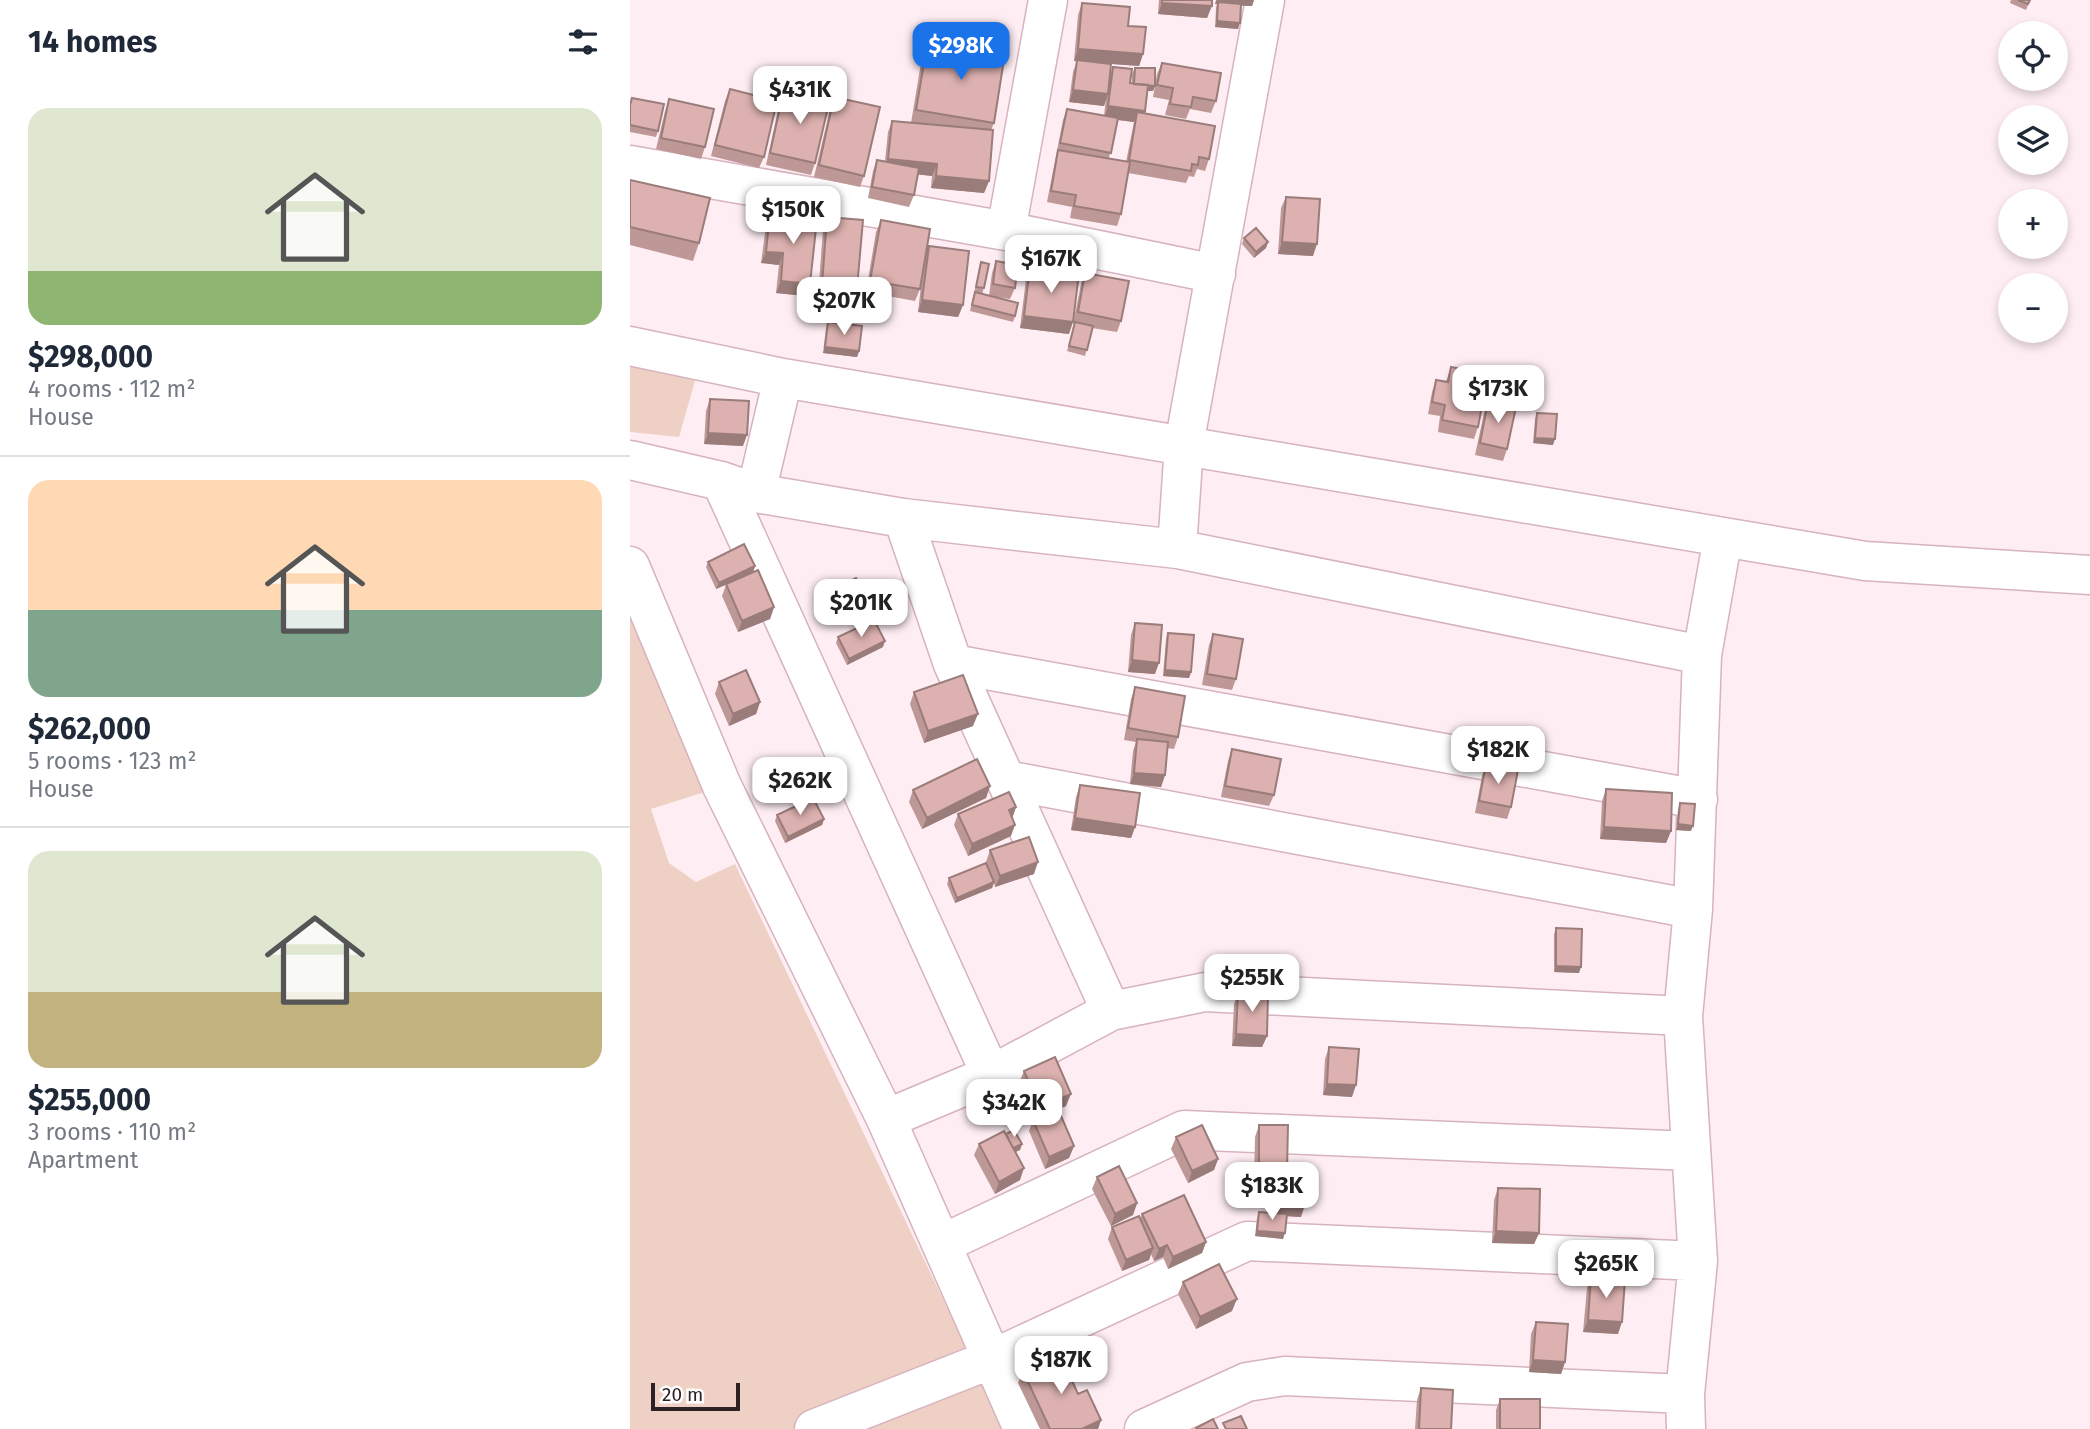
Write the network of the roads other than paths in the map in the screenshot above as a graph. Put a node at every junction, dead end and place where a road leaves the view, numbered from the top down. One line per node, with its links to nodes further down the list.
1 (1048, 0): 4 (street)
2 (1265, 0): 5 (street)
3 (630, 165): 4 (street)
4 (1006, 231): 5 (street)
5 (1216, 274): 8 (street)
6 (630, 346): 7 (street)
7 (783, 378): 8 (street); 10 (street)
8 (1184, 445): 12 (street); 13 (street)
9 (630, 460): 10 (street)
10 (738, 487): 11 (street); 23 (street)
11 (904, 518): 13 (street); 17 (street)
12 (1723, 537): 15 (street); 16 (street)
13 (1177, 549): 16 (street)
14 (630, 566): 24 (street)
15 (2090, 575)
16 (1702, 655): 19 (street)
17 (953, 664): 18 (street); 19 (street)
18 (1006, 780): 20 (street); 21 (street)
19 (1698, 799): 20 (street)
20 (1693, 909): 22 (street)
21 (1111, 1011): 22 (street); 23 (street)
22 (1684, 1016): 25 (street)
23 (991, 1075): 24 (street)
24 (886, 1119): 26 (street)
25 (1691, 1151): 26 (street); 27 (street)
26 (942, 1244): 28 (street)
27 (1698, 1261): 28 (street); 29 (street)
28 (992, 1359): 30 (street); 31 (street)
29 (1686, 1412): 32 (street)
30 (814, 1429)
31 (1023, 1429)
32 (1144, 1429)

